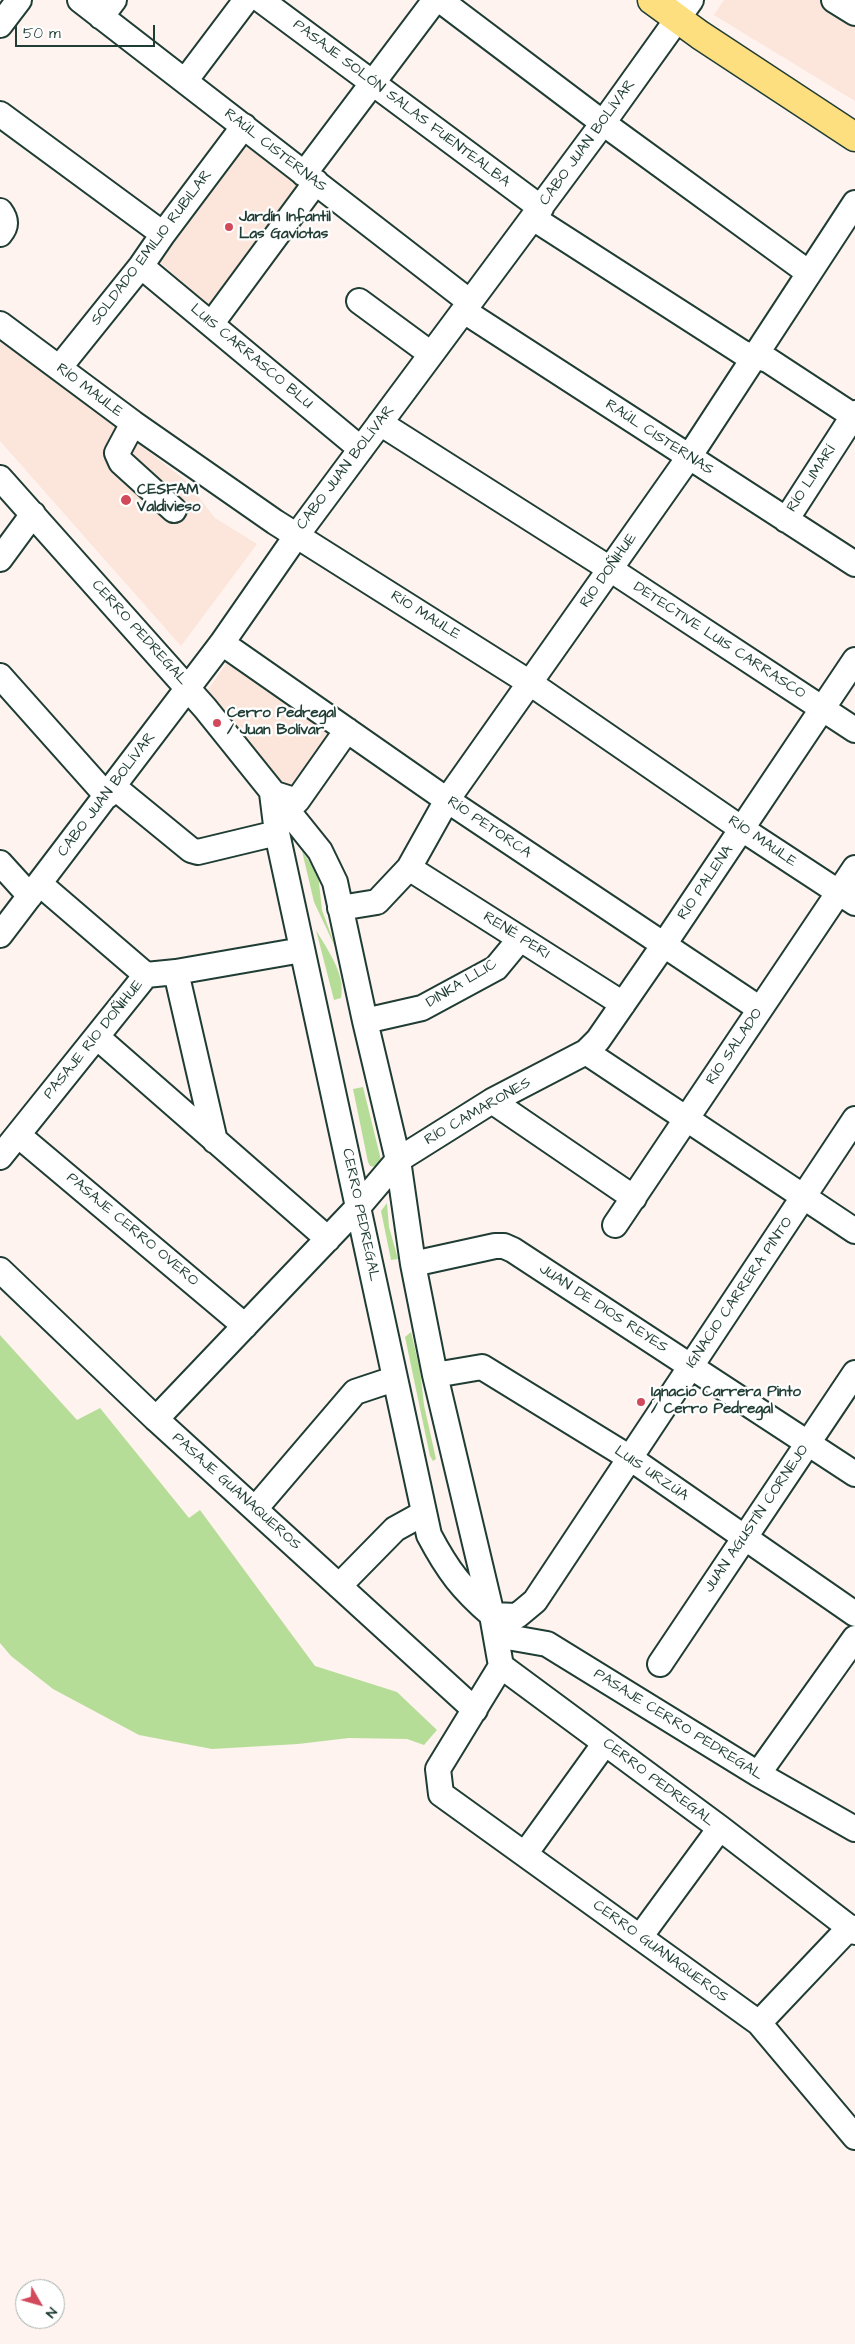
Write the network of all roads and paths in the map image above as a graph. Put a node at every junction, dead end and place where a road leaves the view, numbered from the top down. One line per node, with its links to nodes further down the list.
1 (19, 0): 12 (street)
2 (80, 0): 9 (street, RAÚL CISTERNAS)
3 (246, 0): 13 (street)
4 (261, 0): 14 (street, PASAJE SOLÓN SALAS FUENTEALBA)
5 (435, 0): 14 (street)
6 (440, 0): 16 (street)
7 (652, 0): 10 (main road)
8 (834, 0): 11 (street)
9 (108, 8): 13 (street, RAÚL CISTERNAS)
10 (684, 10): 16 (street, CABO JUAN BOLÍVAR); 18 (main road)
11 (855, 13)
12 (0, 25)
13 (185, 81): 17 (street, RAÚL CISTERNAS)
14 (372, 83): 19 (street); 21 (street, PASAJE SOLÓN SALAS FUENTEALBA)
15 (0, 114): 22 (street)
16 (603, 123): 21 (street, CABO JUAN BOLÍVAR); 24 (street)
17 (244, 126): 19 (street, RAÚL CISTERNAS); 22 (street, SOLDADO EMILIO RUBILAR)
18 (855, 137)
19 (310, 178): 26 (street, RAÚL CISTERNAS); 27 (street)
20 (855, 203): 24 (street, RÍO DOÑIHUE)
21 (537, 213): 26 (street, CABO JUAN BOLÍVAR); 30 (street, PASAJE SOLÓN SALAS FUENTEALBA)
22 (163, 234): 23 (street, SOLDADO EMILIO RUBILAR)
23 (141, 266): 27 (street, LUIS CARRASCO BLU); 31 (street, SOLDADO EMILIO RUBILAR)
24 (810, 273): 30 (street, RÍO DOÑIHUE)
25 (358, 301): 29 (street)
26 (467, 306): 29 (street, CABO JUAN BOLÍVAR); 36 (street, RAÚL CISTERNAS)
27 (212, 323): 35 (street, LUIS CARRASCO BLU)
28 (0, 324): 31 (street, RÍO MAULE)
29 (431, 354): 34 (street, CABO JUAN BOLÍVAR)
30 (754, 356): 32 (street, PASAJE SOLÓN SALAS FUENTEALBA); 36 (street, RÍO DOÑIHUE)
31 (59, 368): 33 (street, RÍO MAULE)
32 (854, 415): 40 (street, RÍO LIMARÍ)
33 (133, 423): 38 (street); 41 (street, RÍO MAULE)
34 (380, 423): 35 (street, CABO JUAN BOLÍVAR); 44 (street, DETECTIVE LUIS CARRASCO)
35 (361, 449): 41 (street, CABO JUAN BOLÍVAR)
36 (689, 457): 40 (street, RAÚL CISTERNAS); 44 (street, RÍO DOÑIHUE)
37 (0, 478): 39 (street, CERRO PEDREGAL)
38 (174, 510)
39 (33, 514): 42 (street); 49 (street, CERRO PEDREGAL)
40 (786, 520): 43 (street, RAÚL CISTERNAS)
41 (297, 535): 45 (street, CABO JUAN BOLÍVAR); 48 (street, RÍO MAULE)
42 (0, 559)
43 (855, 564)
44 (610, 569): 48 (street, RÍO DOÑIHUE); 50 (street, DETECTIVE LUIS CARRASCO)
45 (222, 643): 49 (street, CABO JUAN BOLÍVAR); 51 (street, RÍO PETORCA)
46 (855, 660): 50 (street, RÍO PALENA)
47 (0, 676): 53 (street)
48 (530, 683): 55 (street, RÍO DOÑIHUE); 56 (street, RÍO MAULE)
49 (187, 687): 53 (street, CABO JUAN BOLÍVAR); 54 (street, CERRO PEDREGAL)
50 (823, 709): 52 (street, DETECTIVE LUIS CARRASCO); 56 (street, RÍO PALENA)
51 (347, 730): 54 (street); 55 (street, RÍO PETORCA)
52 (855, 730)
53 (110, 791): 57 (street); 61 (street, CABO JUAN BOLÍVAR)
54 (272, 793): 57 (street, CERRO PEDREGAL); 63 (street, CERRO PEDREGAL)
55 (447, 800): 59 (street, RÍO DOÑIHUE); 66 (street, RÍO PETORCA)
56 (742, 829): 62 (street, RÍO MAULE); 66 (street, RÍO PALENA)
57 (277, 833): 67 (street, CERRO PEDREGAL)
58 (0, 863): 61 (street)
59 (409, 868): 63 (street, RÍO DOÑIHUE); 65 (street, RENÉ PERI)
60 (855, 868): 62 (street, RÍO SALADO)
61 (35, 890): 64 (street, CABO JUAN BOLÍVAR); 69 (street)
62 (847, 898): 71 (street, RÍO SALADO)
63 (340, 908): 72 (street, CERRO PEDREGAL)
64 (0, 935)
65 (520, 939): 70 (street, RENÉ PERI); 72 (street, DINKA LLIC)
66 (664, 946): 70 (street, RÍO PALENA); 71 (street, RÍO PETORCA)
67 (302, 950): 68 (street, PASAJE RÍO DOÑIHUE); 84 (street, CERRO PEDREGAL)
68 (176, 972): 69 (street, PASAJE RÍO DOÑIHUE); 79 (street)
69 (146, 975): 73 (street, PASAJE RÍO DOÑIHUE)
70 (623, 1004): 74 (street, RÍO PALENA)
71 (760, 1010): 76 (street, RÍO SALADO)
72 (365, 1021): 81 (street, CERRO PEDREGAL)
73 (97, 1037): 78 (street, PASAJE RÍO DOÑIHUE); 79 (street)
74 (586, 1052): 75 (street, RÍO CAMARONES); 76 (street)
75 (492, 1101): 81 (street, RÍO CAMARONES); 83 (street)
76 (686, 1119): 82 (street); 83 (street, RÍO SALADO)
77 (855, 1119): 82 (street, IGNACIO CARRERA PINTO)
78 (18, 1134): 80 (street, PASAJE RÍO DOÑIHUE); 90 (street, PASAJE CERRO OVERO)
79 (215, 1141): 87 (street)
80 (0, 1157)
81 (398, 1160): 84 (street, RÍO CAMARONES); 88 (street, CERRO PEDREGAL)
82 (803, 1197): 86 (street); 91 (street, IGNACIO CARRERA PINTO)
83 (634, 1198): 85 (street, RÍO SALADO)
84 (359, 1206): 87 (street, RÍO CAMARONES); 94 (street, CERRO PEDREGAL)
85 (615, 1225)
86 (855, 1232)
87 (328, 1239): 90 (street, RÍO CAMARONES)
88 (413, 1264): 91 (street, JUAN DE DIOS REYES); 93 (street, CERRO PEDREGAL)
89 (0, 1270): 95 (street, PASAJE GUANAQUEROS)
90 (245, 1326): 95 (street, RÍO CAMARONES)
91 (691, 1366): 96 (street, JUAN DE DIOS REYES); 97 (street, IGNACIO CARRERA PINTO)
92 (855, 1373): 96 (street, JUAN AGUSTÍN CORNEJO)
93 (436, 1375): 97 (street, LUIS URZÚA); 104 (street, CERRO PEDREGAL)
94 (394, 1379): 99 (street); 100 (street, CERRO PEDREGAL)
95 (156, 1419): 99 (street, PASAJE GUANAQUEROS)
96 (808, 1443): 98 (street, JUAN DE DIOS REYES); 101 (street, JUAN AGUSTÍN CORNEJO)
97 (630, 1458): 101 (street, LUIS URZÚA); 104 (street, IGNACIO CARRERA PINTO)
98 (855, 1474)
99 (255, 1509): 102 (street, PASAJE GUANAQUEROS)
100 (424, 1513): 102 (street); 104 (street, CERRO PEDREGAL)
101 (744, 1538): 103 (street, LUIS URZÚA); 106 (street, JUAN AGUSTÍN CORNEJO)
102 (339, 1586): 108 (street, PASAJE GUANAQUEROS)
103 (855, 1614)
104 (494, 1625): 107 (street, CERRO PEDREGAL); 110 (street, PASAJE CERRO PEDREGAL)
105 (855, 1638): 110 (street)
106 (660, 1664)
107 (501, 1666): 108 (street); 109 (street, CERRO PEDREGAL)
108 (475, 1710): 113 (street, CERRO GUANAQUEROS)
109 (605, 1743): 111 (street, CERRO PEDREGAL); 113 (street)
110 (758, 1774): 112 (street, PASAJE CERRO PEDREGAL)
111 (720, 1828): 114 (street, CERRO PEDREGAL); 115 (street)
112 (855, 1828)
113 (525, 1854): 115 (street, CERRO GUANAQUEROS)
114 (853, 1930): 116 (street)
115 (640, 1937): 116 (street, CERRO GUANAQUEROS)
116 (759, 2023): 117 (street, CERRO GUANAQUEROS)
117 (855, 2137)

